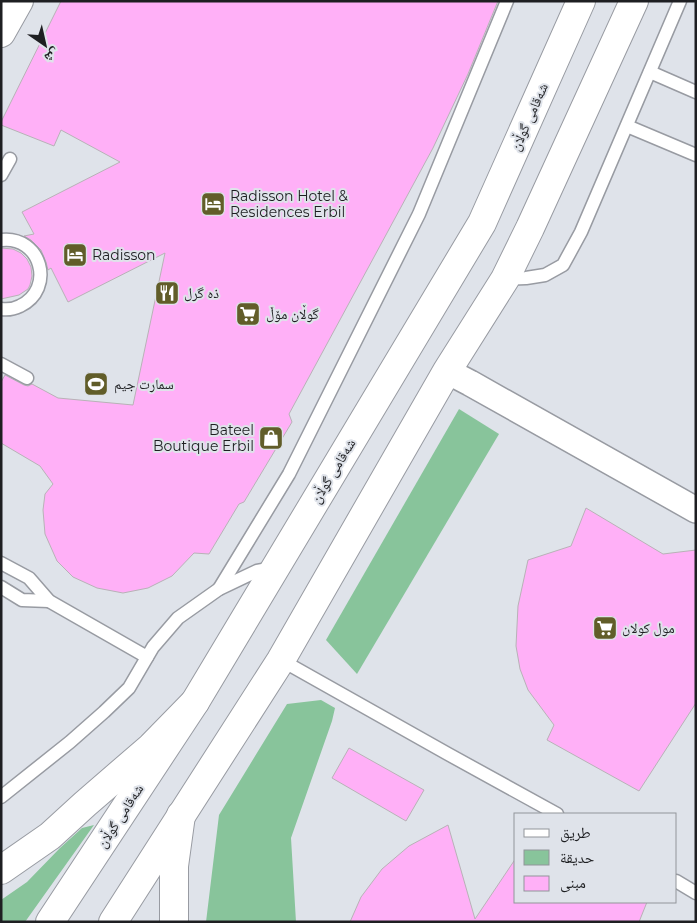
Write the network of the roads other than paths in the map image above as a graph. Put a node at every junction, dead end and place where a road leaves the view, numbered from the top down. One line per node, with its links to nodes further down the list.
1 (19, 1): 6 (main road)
2 (508, 1): 23 (lane)
3 (581, 1): 21 (main road, شەقامی گوڵان)
4 (634, 1): 14 (main road)
5 (680, 1): 7 (lane)
6 (1, 33)
7 (650, 72): 8 (lane); 9 (lane)
8 (696, 92)
9 (627, 126): 10 (lane); 14 (lane)
10 (696, 155)
11 (10, 158): 12 (lane)
12 (1, 175)
13 (1, 240): 15 (lane)
14 (505, 279): 17 (main road)
15 (1, 309)
16 (1, 364): 18 (lane)
17 (447, 371): 19 (street); 26 (main road)
18 (28, 378)
19 (696, 510)
20 (1, 563): 24 (lane)
21 (276, 567): 23 (lane); 27 (main road, شەقامی گوڵان)
22 (1, 588): 24 (lane)
23 (219, 590): 25 (lane)
24 (49, 601): 25 (lane)
25 (147, 657): 28 (lane)
26 (281, 660): 29 (lane); 30 (main road)
27 (195, 702): 31 (main road); 34 (main road, شەقامی گوڵان)
28 (1, 797)
29 (555, 813)
30 (181, 815): 35 (main road); 36 (main road)
31 (1, 870)
32 (677, 881): 33 (lane)
33 (694, 888)
34 (50, 922)
35 (113, 922)
36 (174, 922)

